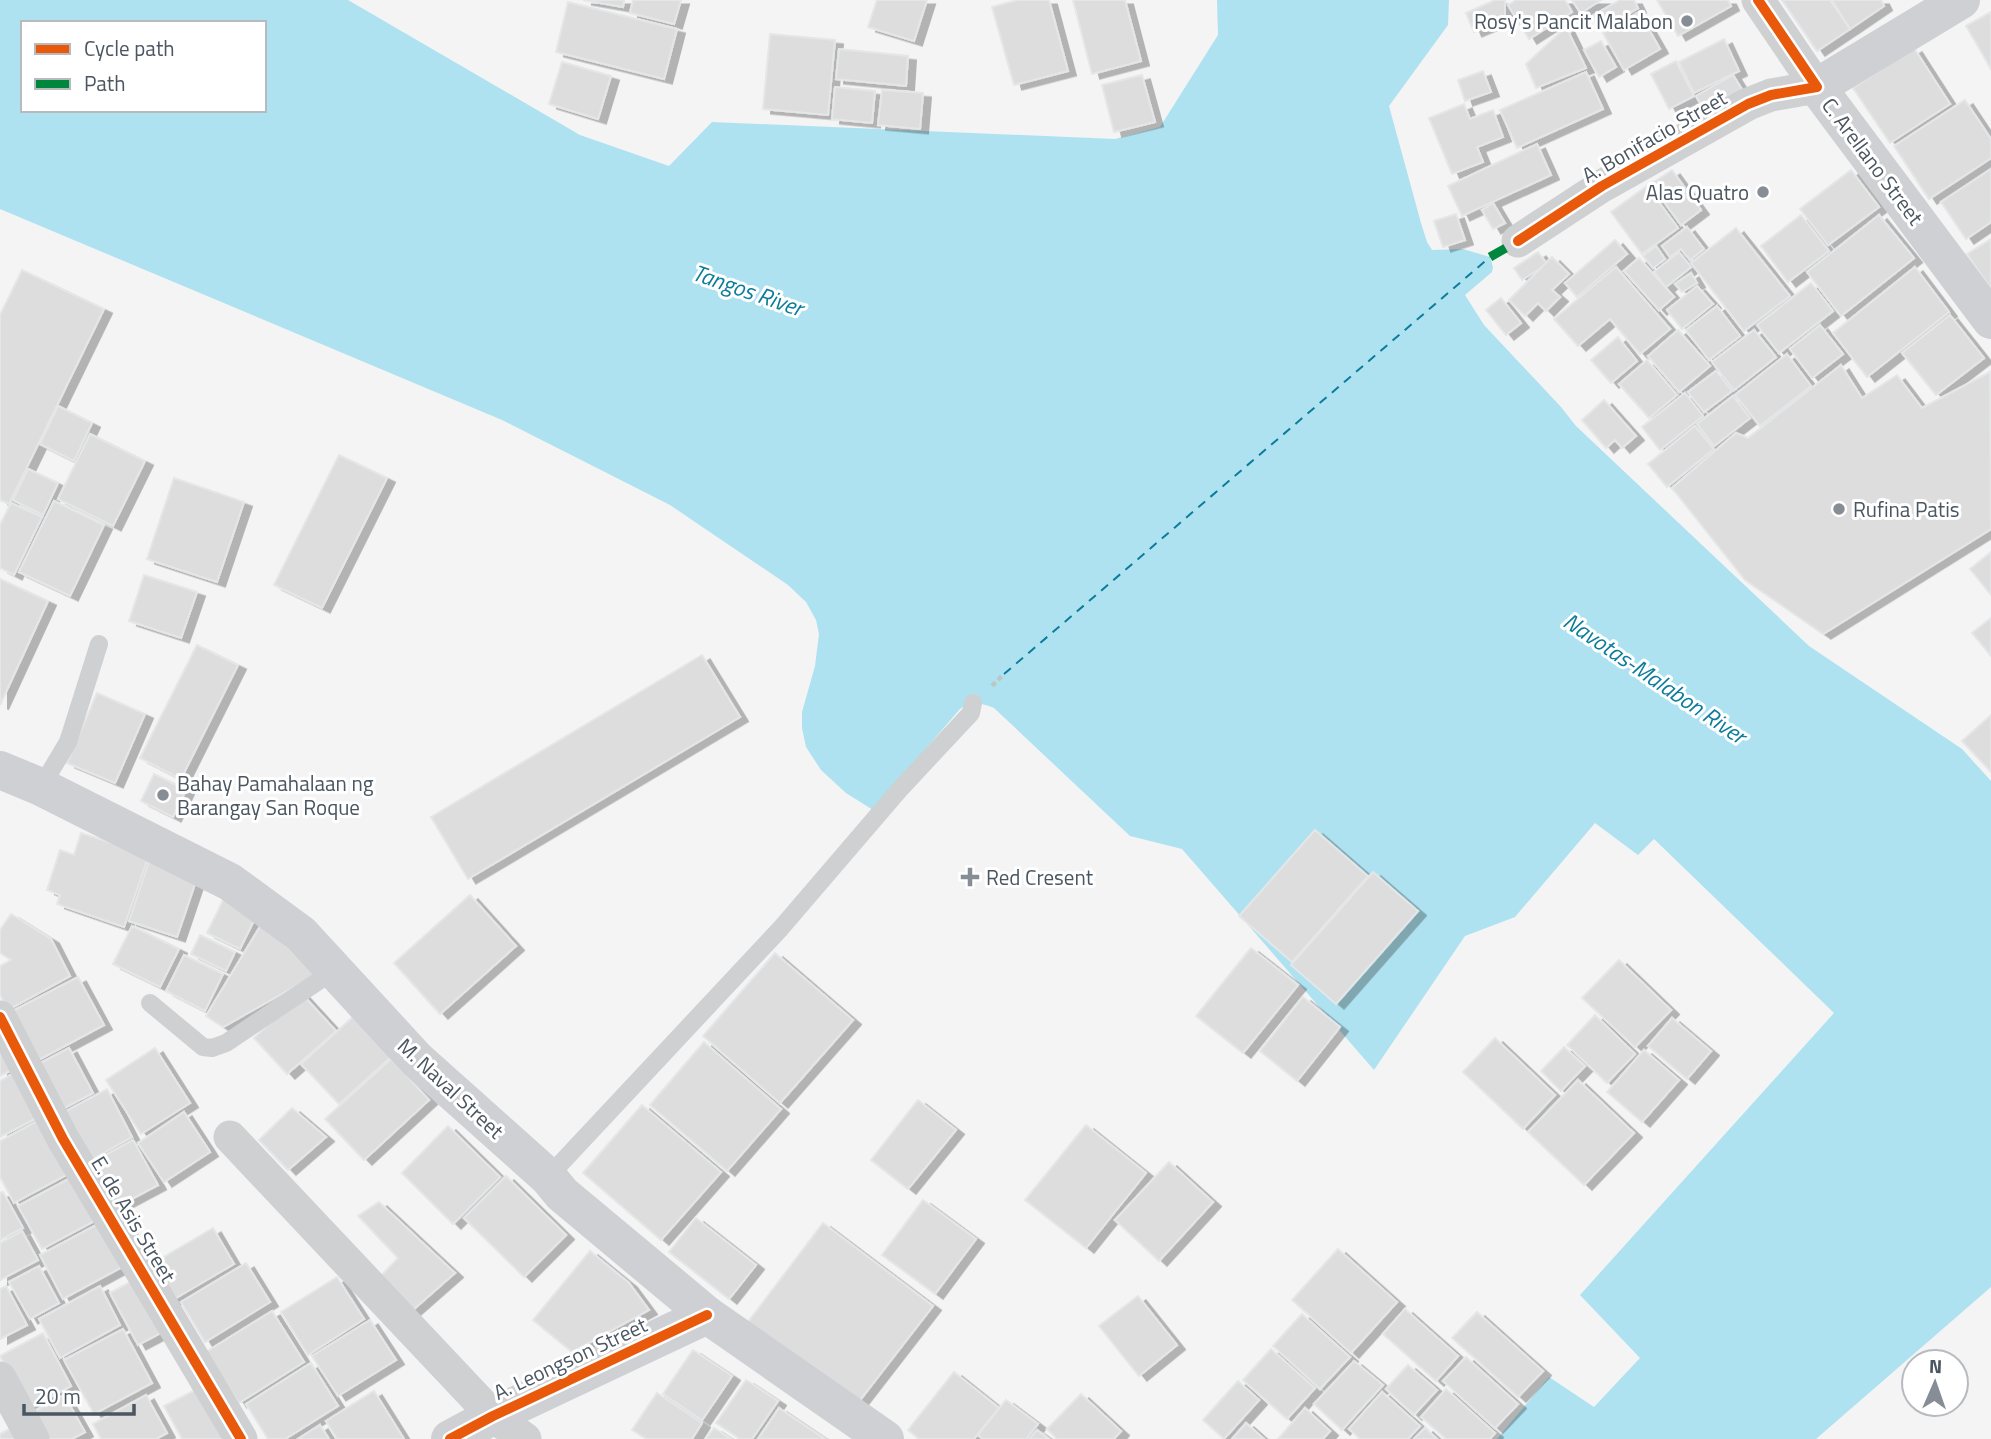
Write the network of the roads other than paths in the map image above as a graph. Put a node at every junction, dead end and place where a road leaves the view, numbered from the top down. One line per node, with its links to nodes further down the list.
1 (1758, 0): 3 (street, C. Arellano Street)
2 (1961, 0): 3 (main road, A. Bonifacio Street)
3 (1817, 87): 4 (street, A. Bonifacio Street); 5 (main road, C. Arellano Street)
4 (1518, 241)
5 (1991, 320)
6 (99, 645): 8 (lane)
7 (973, 703): 13 (lane)
8 (13, 779): 9 (main road, M. Naval Street)
9 (335, 970): 10 (lane); 13 (main road, M. Naval Street)
10 (150, 1003)
11 (0, 1017): 19 (street, E. de Asis Street)
12 (230, 1137): 17 (street)
13 (548, 1177): 14 (main road, M. Naval Street)
14 (707, 1315): 17 (main road, A. Leongson Street); 22 (main road, M. Naval Street)
15 (0, 1378): 16 (street)
16 (8, 1412): 18 (street)
17 (493, 1416): 20 (main road, A. Leongson Street); 21 (street)
18 (33, 1439)
19 (241, 1439)
20 (450, 1439)
21 (525, 1439)
22 (885, 1439)

